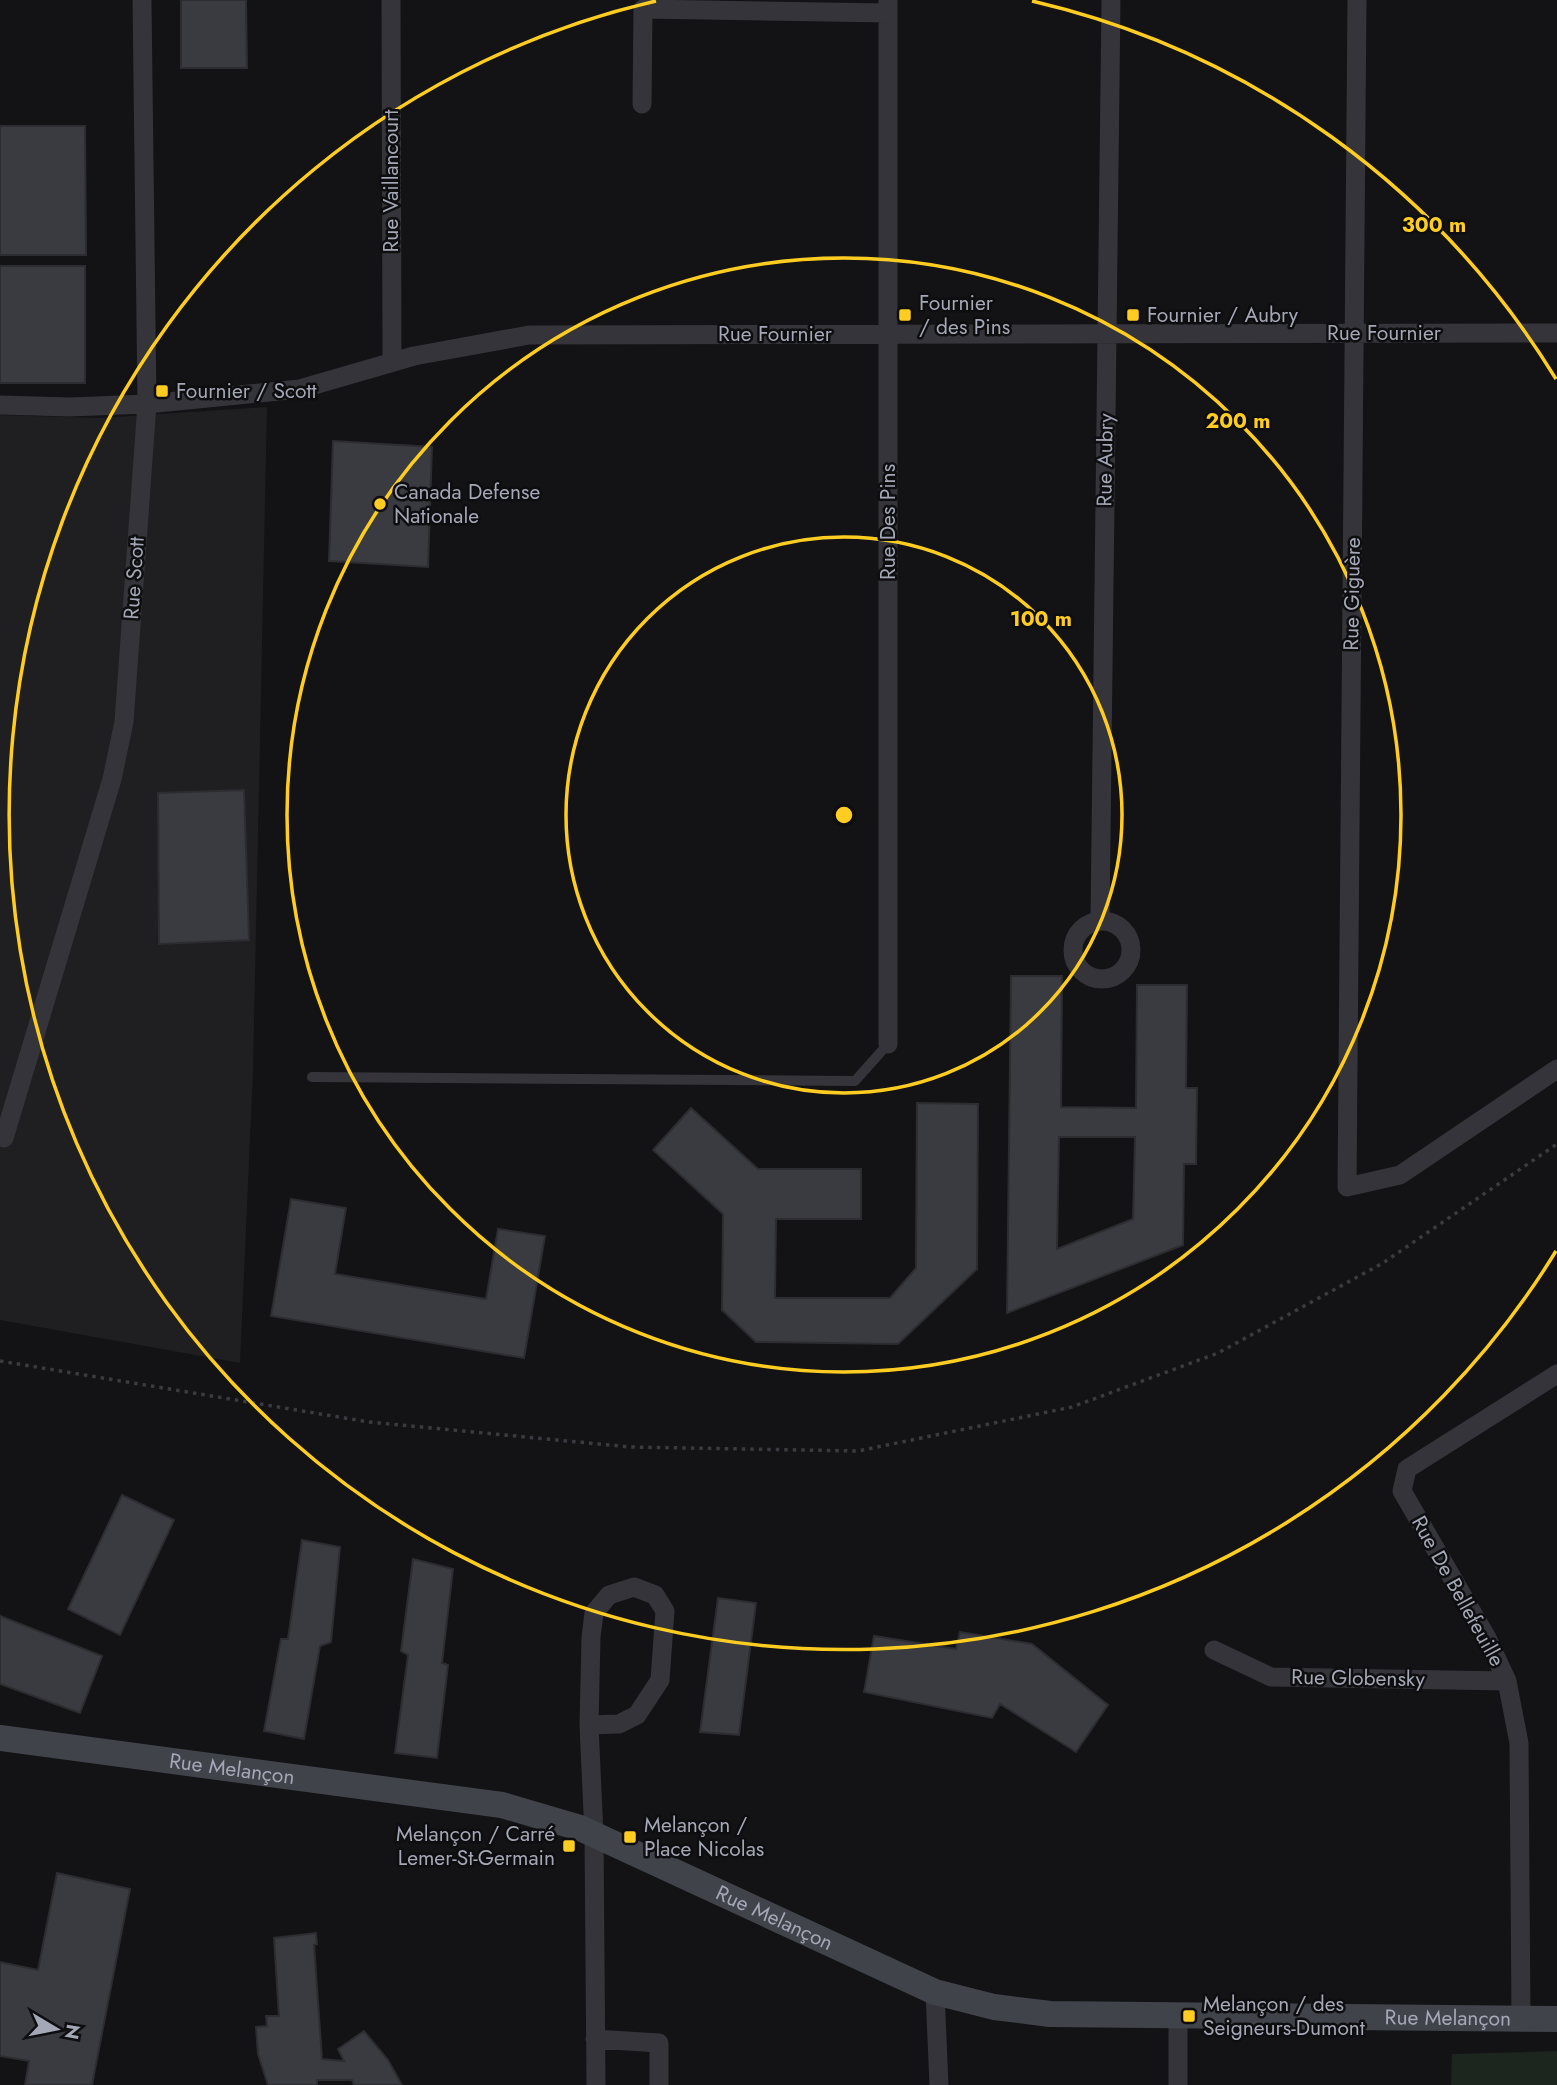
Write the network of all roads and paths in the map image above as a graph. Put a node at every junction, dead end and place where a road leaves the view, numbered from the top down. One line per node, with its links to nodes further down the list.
1 (142, 0): 13 (street, Rue Scott)
2 (391, 0): 12 (street, Rue Vaillancourt)
3 (1111, 0): 8 (street, Rue Aubry)
4 (1357, 0): 9 (street, Rue Giguère)
5 (643, 5): 6 (street); 7 (street)
6 (888, 6): 11 (street, Rue Des Pins)
7 (642, 104)
8 (1107, 333): 9 (street, Rue Fournier); 11 (street, Rue Fournier); 15 (street, Rue Aubry)
9 (1354, 333): 10 (street, Rue Fournier); 17 (street, Rue Giguère)
10 (1557, 333)
11 (888, 334): 12 (street, Rue Fournier); 16 (street, Rue Des Pins)
12 (392, 362): 13 (street, Rue Fournier)
13 (147, 404): 14 (street, Rue Fournier); 19 (street, Rue Scott)
14 (0, 405)
15 (1100, 920)
16 (888, 1044): 18 (lane)
17 (1557, 1069)
18 (312, 1077)
19 (4, 1138)
20 (1557, 1144): 21 (path)
21 (0, 1361)
22 (1557, 1374): 24 (street, Rue De Bellefeuille)
23 (1214, 1650): 24 (street, Rue Globensky)
24 (1507, 1681): 30 (street, Rue De Bellefeuille)
25 (589, 1725): 25 (street); 27 (street)
26 (0, 1738): 27 (street, Rue Melançon)
27 (594, 1835): 28 (street, Rue Melançon); 32 (street)
28 (935, 1992): 29 (street, Rue Melançon); 35 (street)
29 (1178, 2015): 30 (street, Rue Melançon); 36 (street)
30 (1521, 2019): 31 (street, Rue Melançon)
31 (1557, 2020)
32 (595, 2039): 33 (street); 34 (street)
33 (596, 2085)
34 (659, 2085)
35 (939, 2085)
36 (1178, 2085)

